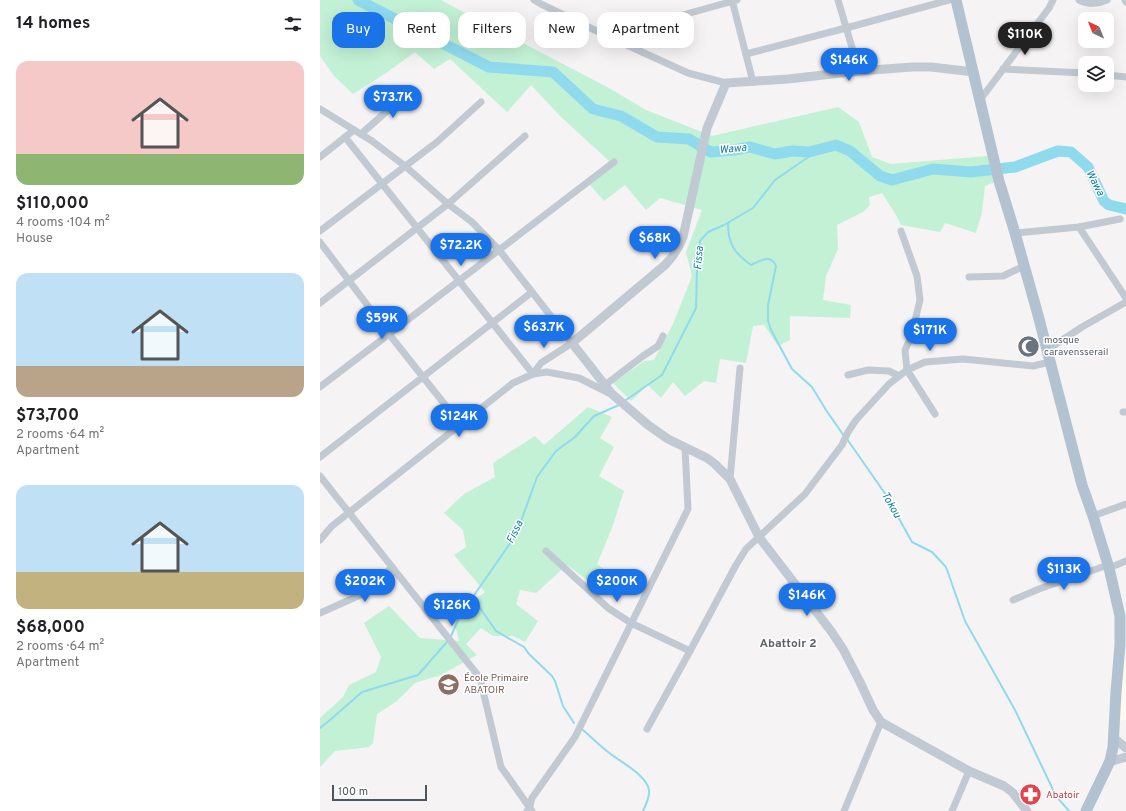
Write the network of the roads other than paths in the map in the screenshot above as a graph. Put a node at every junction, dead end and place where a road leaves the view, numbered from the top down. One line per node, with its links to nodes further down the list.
1 (534, 0): 9 (street)
2 (734, 0): 10 (street); 14 (street)
3 (838, 0): 11 (street)
4 (949, 0): 11 (street)
5 (956, 0): 17 (main road)
6 (1053, 0): 15 (street)
7 (1079, 0): 8 (street)
8 (1107, 0)
9 (542, 2): 12 (street)
10 (692, 12)
11 (846, 28): 14 (street); 16 (street)
12 (597, 31)
13 (633, 48): 22 (street)
14 (746, 54): 21 (street)
15 (1003, 69): 18 (street); 24 (street)
16 (859, 71): 17 (street); 21 (street)
17 (974, 72): 24 (main road)
18 (1078, 74)
19 (1114, 76): 20 (street)
20 (1126, 77)
21 (753, 82): 22 (street)
22 (726, 83): 55 (street)
23 (411, 90): 28 (street)
24 (980, 100): 41 (main road)
25 (481, 102): 33 (street)
26 (320, 109): 27 (street)
27 (354, 130): 28 (street); 30 (street)
28 (361, 134): 33 (street)
29 (525, 136): 35 (street)
30 (345, 138): 31 (street); 34 (street)
31 (320, 157)
32 (614, 162): 43 (street)
33 (405, 166): 34 (street); 35 (street)
34 (382, 184): 38 (street); 39 (street)
35 (448, 204): 38 (street); 43 (street)
36 (1120, 219): 37 (street)
37 (1079, 227): 41 (street); 49 (street)
38 (417, 228): 46 (street); 47 (street)
39 (320, 230)
40 (901, 231): 59 (street)
41 (1015, 233): 44 (main road)
42 (320, 242): 46 (street)
43 (499, 250): 47 (street); 48 (street)
44 (1024, 266): 45 (street); 56 (main road)
45 (970, 277)
46 (349, 281): 51 (street); 53 (street)
47 (458, 281): 52 (street); 53 (street)
48 (532, 292): 52 (street); 55 (street)
49 (1126, 298)
50 (1126, 302): 56 (street)
51 (320, 303)
52 (492, 323): 60 (street); 63 (street)
53 (389, 334): 63 (street); 65 (street)
54 (663, 336): 64 (street)
55 (572, 343): 60 (street); 64 (street)
56 (1047, 350): 57 (main road)
57 (1050, 362): 59 (street); 75 (main road)
58 (740, 368): 72 (street)
59 (907, 370): 62 (street); 67 (street)
60 (533, 374): 66 (street); 68 (street)
61 (848, 375): 62 (street)
62 (899, 376): 76 (street)
63 (423, 377): 68 (street); 70 (street)
64 (605, 385): 66 (street)
65 (320, 386)
66 (612, 394): 69 (street)
67 (935, 414)
68 (461, 425): 74 (street)
69 (685, 448): 72 (street); 84 (street)
70 (320, 457)
71 (320, 476): 74 (street)
72 (730, 479): 76 (street)
73 (1126, 504): 75 (street)
74 (350, 513): 77 (street); 81 (street)
75 (1093, 516): 80 (main road)
76 (759, 537): 85 (street); 86 (street)
77 (320, 540)
78 (546, 551): 84 (street)
79 (1126, 560): 80 (street)
80 (1109, 566): 82 (street); 88 (main road)
81 (392, 567): 83 (street); 93 (street)
82 (1013, 600)
83 (320, 613)
84 (631, 623): 85 (street); 93 (street)
85 (690, 651): 87 (street)
86 (881, 722): 92 (street); 94 (street)
87 (647, 729)
88 (1114, 743): 89 (street); 91 (main road)
89 (1126, 748)
90 (1126, 757): 91 (street)
91 (1109, 762): 97 (main road)
92 (969, 771): 95 (street); 96 (street)
93 (529, 810)
94 (844, 811)
95 (952, 811)
96 (1027, 811)
97 (1086, 811)

